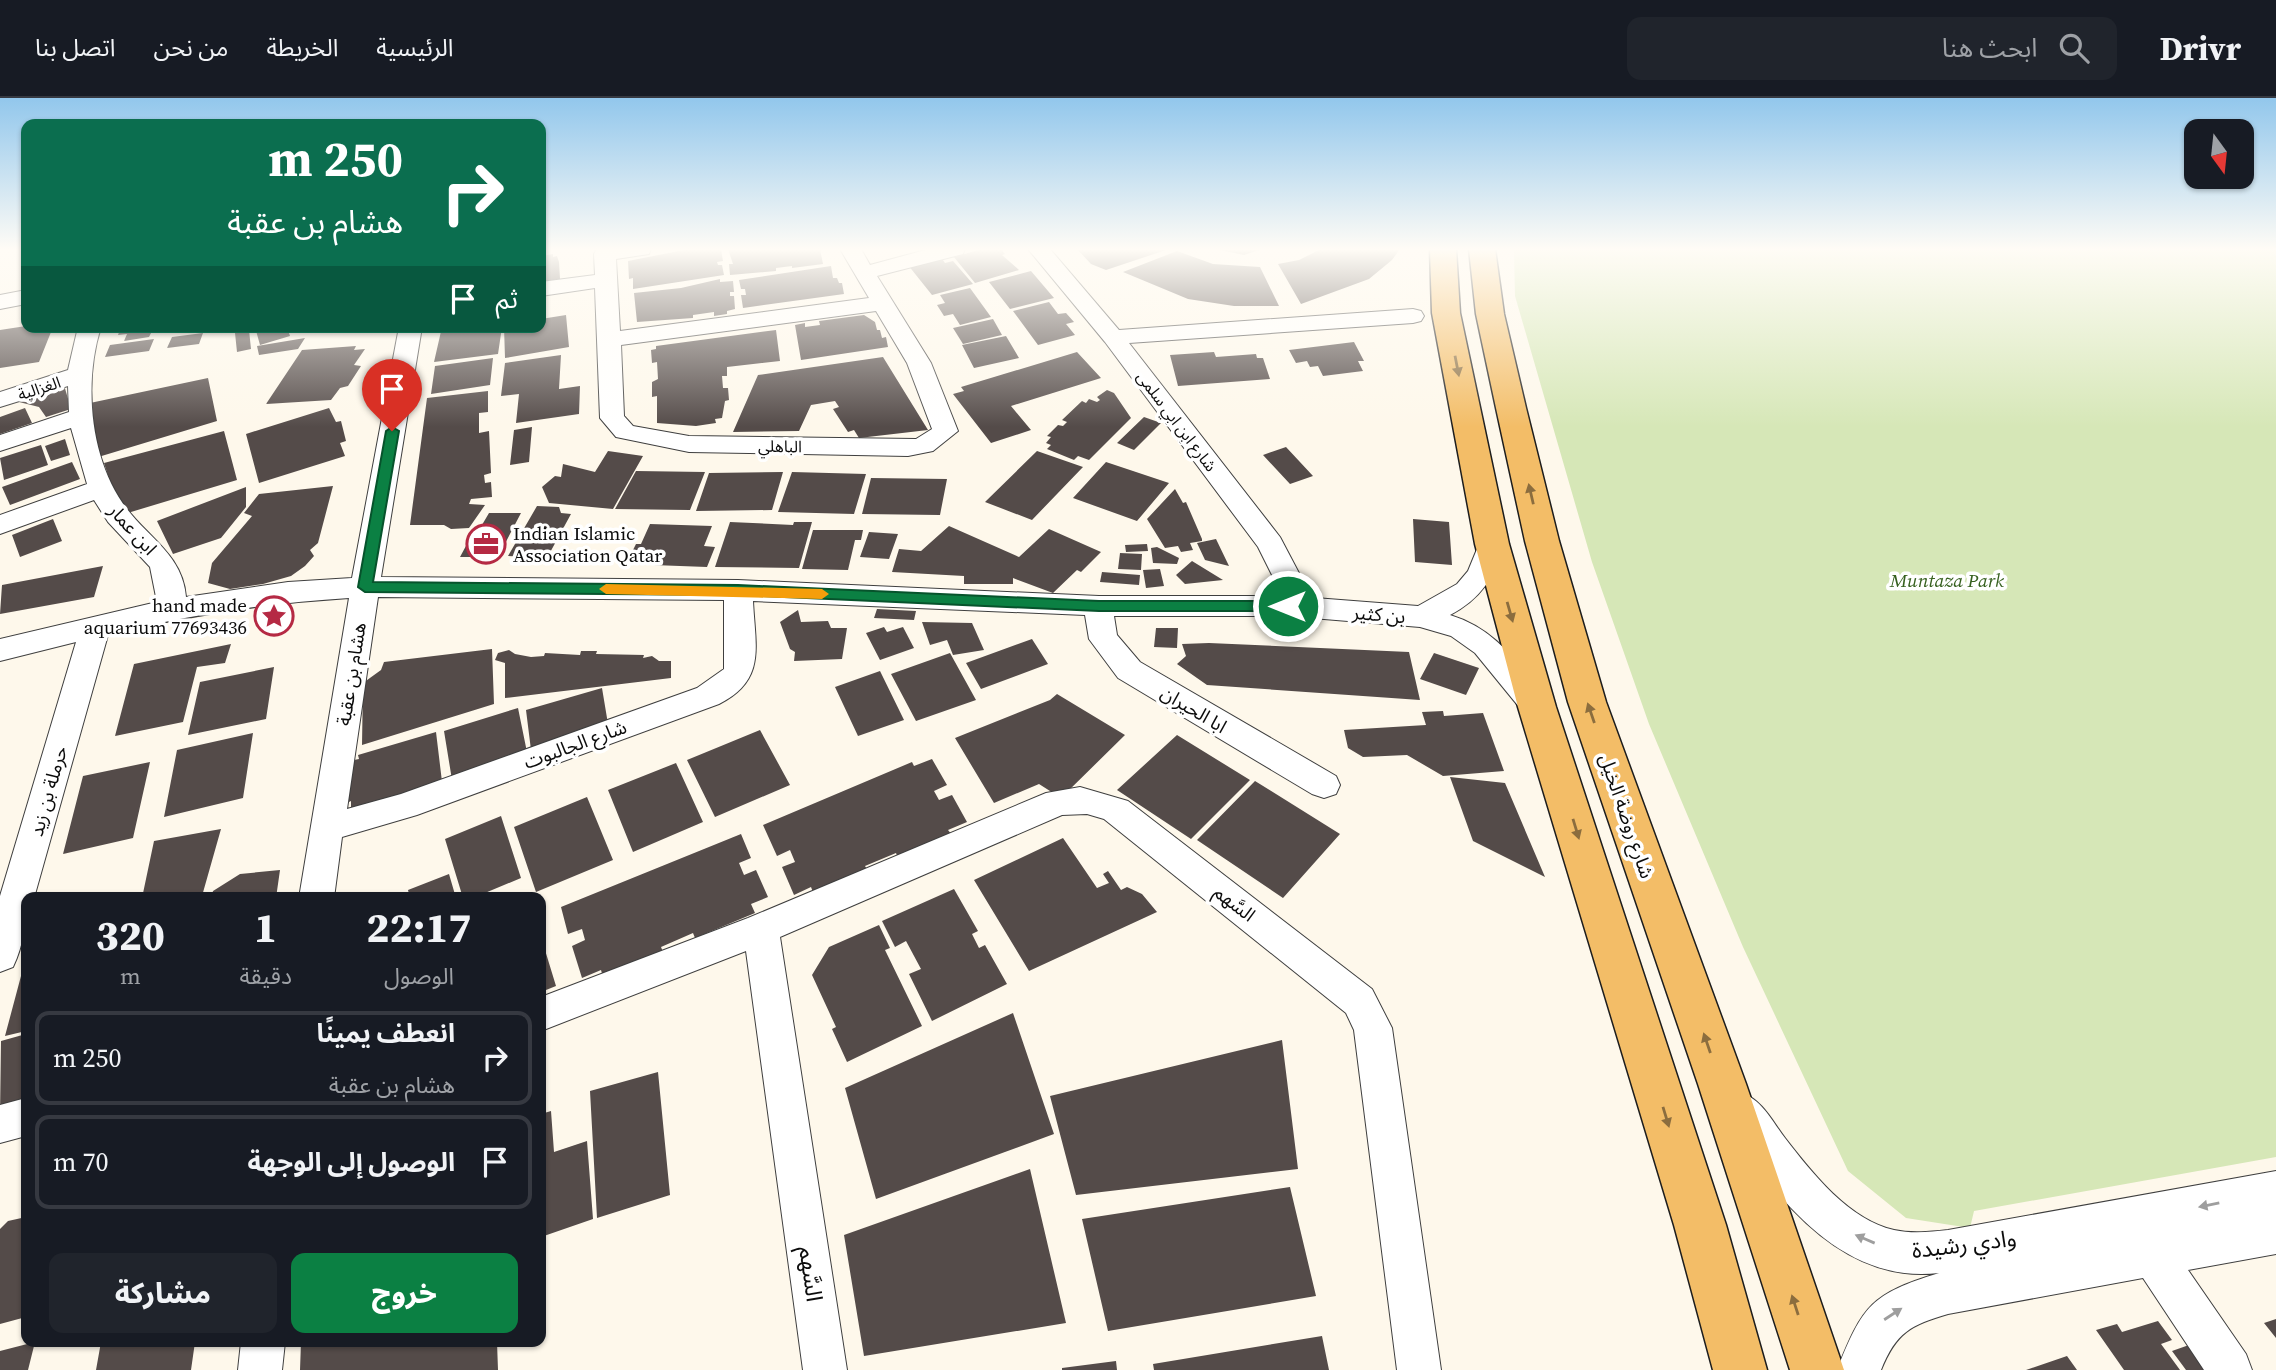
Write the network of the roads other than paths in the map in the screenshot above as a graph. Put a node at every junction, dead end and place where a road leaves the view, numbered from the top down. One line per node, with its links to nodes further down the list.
1 (606, 308): 11 (street, الباهلي)
2 (844, 308): 11 (street)
3 (887, 308): 11 (street, الباهلي)
4 (1089, 308): 10 (street, شارع ابن ابي سلمى)
5 (1447, 308): 18 (main road, one-way to 18)
6 (1489, 308): 34 (main road, شارع روضة الخيل, one-way to 6)
7 (1413, 316): 10 (street)
8 (87, 333): 12 (street, ابن عمار)
9 (410, 333): 19 (street, هشام بن عقبة)
10 (1113, 337): 22 (street, شارع ابن ابي سلمى)
11 (608, 340)
12 (78, 375): 13 (street, الغزالية); 14 (street, ابن عمار)
13 (0, 400)
14 (82, 416): 15 (street); 16 (street, ابن عمار)
15 (0, 443)
16 (100, 488): 17 (street); 23 (street, ابن عمار)
17 (0, 525)
18 (1492, 544): 24 (street, بن كثير); 27 (main road, one-way to 27)
19 (365, 587): 20 (street, بن كثير); 23 (street, بن كثير); 29 (street, هشام بن عقبة)
20 (738, 590): 21 (street, بن كثير); 29 (street, شارع الجالبوت)
21 (1099, 606): 22 (street, بن كثير); 28 (street, ابا الحيران)
22 (1288, 606): 24 (street, بن كثير)
23 (172, 609): 25 (street, بن كثير)
24 (1421, 617): 27 (street, بن كثير)
25 (96, 626): 26 (street, بن كثير); 32 (street, حرملة بن زيد)
26 (0, 650)
27 (1537, 707): 45 (main road, one-way to 45)
28 (1324, 785)
29 (326, 828): 30 (street, هشام بن عقبة)
30 (317, 892)
31 (761, 929): 33 (street, السَّهم); 43 (street, السَّهم); 44 (street, السَّهم)
32 (0, 956)
33 (546, 1012)
34 (1722, 1084): 38 (street, وادي رشيدة, one-way to 34); 46 (main road, شارع روضة الخيل, one-way to 34)
35 (21, 1118): 36 (street)
36 (0, 1124)
37 (2276, 1192): 38 (street, وادي رشيدة, one-way to 38)
38 (2129, 1220): 40 (street)
39 (2276, 1233): 40 (street, وادي رشيدة)
40 (2154, 1256): 47 (street, وادي رشيدة, one-way to 40); 48 (street)
41 (262, 1347): 42 (street)
42 (260, 1370)
43 (825, 1370)
44 (1419, 1370)
45 (1740, 1370)
46 (1817, 1370)
47 (1859, 1370)
48 (2230, 1370)

